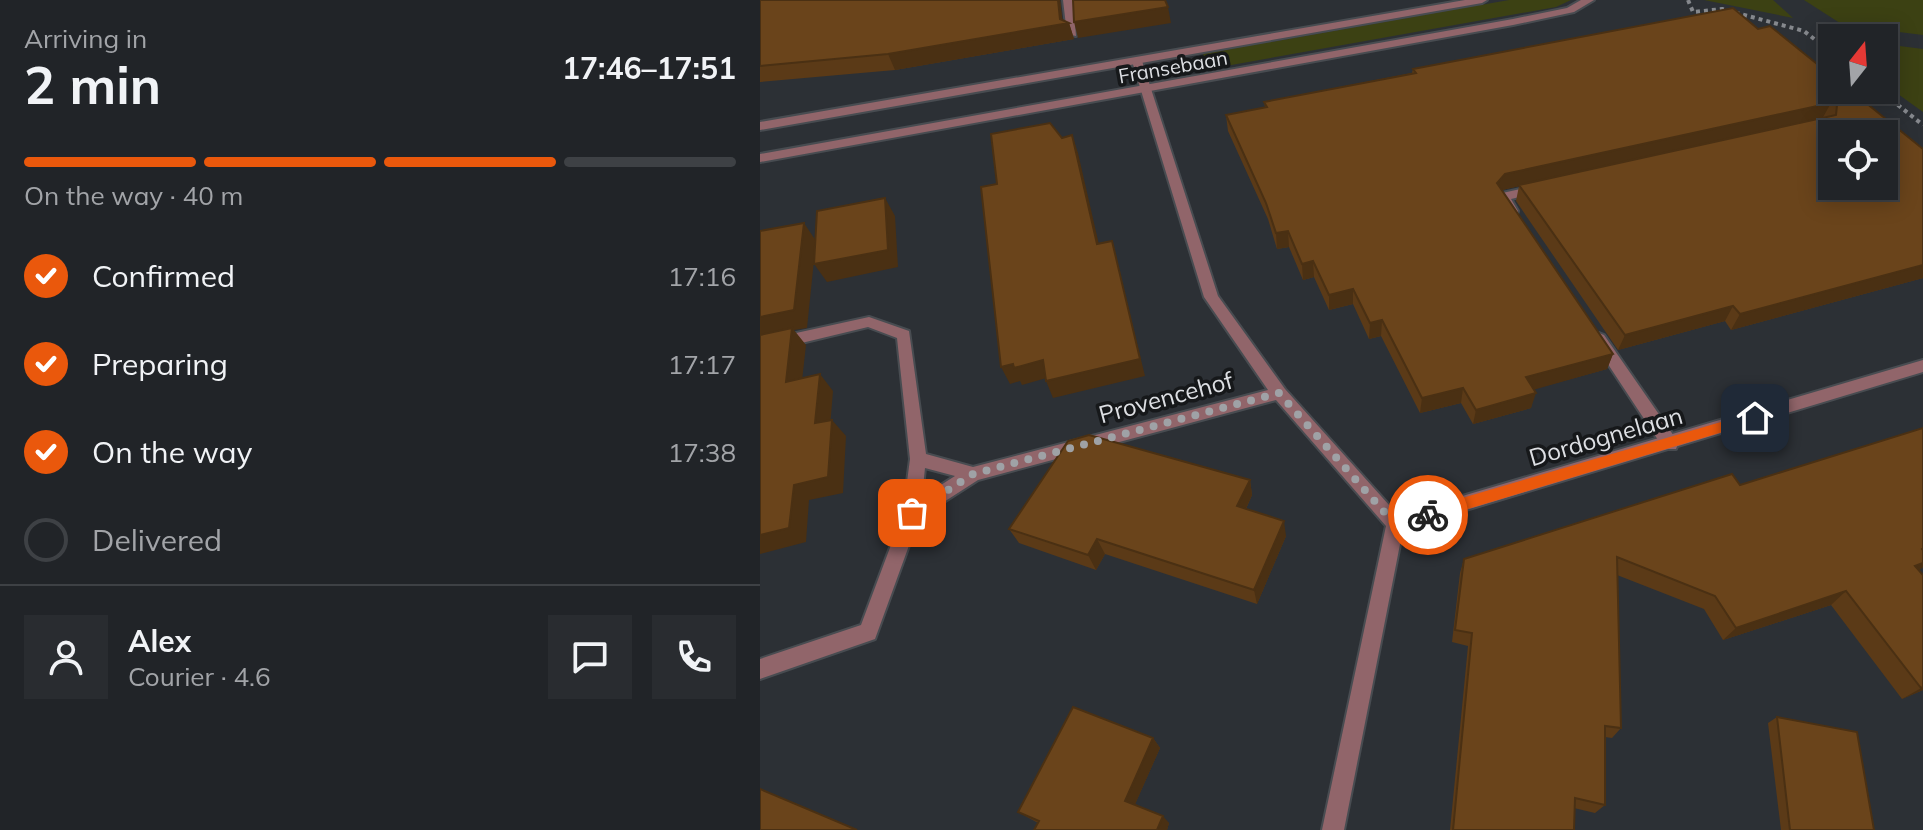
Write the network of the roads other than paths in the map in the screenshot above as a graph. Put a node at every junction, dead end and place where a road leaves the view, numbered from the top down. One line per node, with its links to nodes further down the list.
1 (1068, 0): 4 (street)
2 (1482, 0): 5 (street, Fransebaan)
3 (1589, 0): 6 (street, Fransebaan)
4 (1072, 34)
5 (1137, 61): 6 (street); 7 (street, Fransebaan)
6 (1147, 90): 8 (street, Fransebaan); 14 (street)
7 (760, 126)
8 (760, 158)
9 (1548, 187): 10 (street)
10 (1520, 223)
11 (1591, 327): 15 (street)
12 (760, 347): 16 (street)
13 (1923, 366): 15 (street, Dordognelaan)
14 (1279, 393): 17 (street, Provencehof); 19 (street)
15 (1670, 444): 19 (street, Dordognelaan)
16 (918, 459): 17 (street); 18 (street)
17 (973, 474): 18 (street, Provencehof)
18 (912, 513): 20 (street)
19 (1395, 524): 21 (street)
20 (760, 669)
21 (1333, 830)

